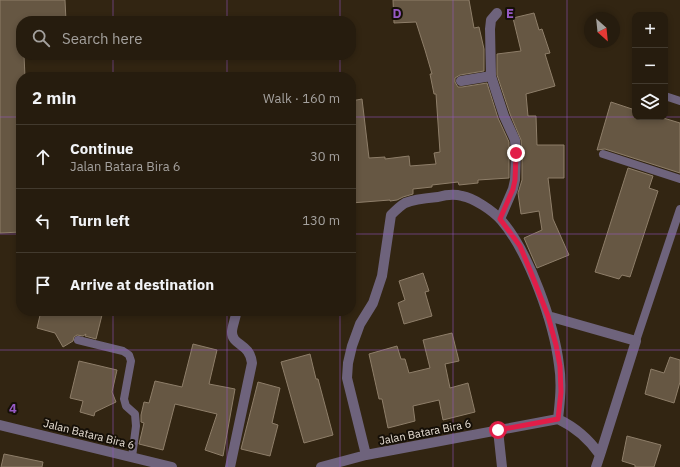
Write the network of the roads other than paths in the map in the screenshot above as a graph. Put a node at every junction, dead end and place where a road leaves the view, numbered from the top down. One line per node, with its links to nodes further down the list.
1 (497, 13): 2 (street)
2 (491, 76): 3 (street); 9 (street)
3 (461, 81)
4 (668, 97): 5 (lane)
5 (680, 101)
6 (603, 154): 7 (lane)
7 (680, 179)
8 (680, 209): 13 (lane)
9 (500, 219): 11 (street); 17 (street)
10 (236, 316): 21 (street)
11 (548, 316): 13 (street); 14 (street)
12 (78, 340): 19 (lane)
13 (636, 341): 18 (street)
14 (558, 419): 16 (street, Jalan Batara Bira 6); 18 (street)
15 (0, 425): 19 (street, Jalan Batara Bira 6)
16 (498, 430): 17 (street, Jalan Batara Bira 6); 23 (street)
17 (366, 455): 22 (street, Jalan Batara Bira 6)
18 (600, 455): 24 (street)
19 (132, 457): 20 (street, Jalan Batara Bira 6)
20 (172, 467)
21 (230, 467)
22 (321, 467)
23 (502, 467)
24 (596, 467)

